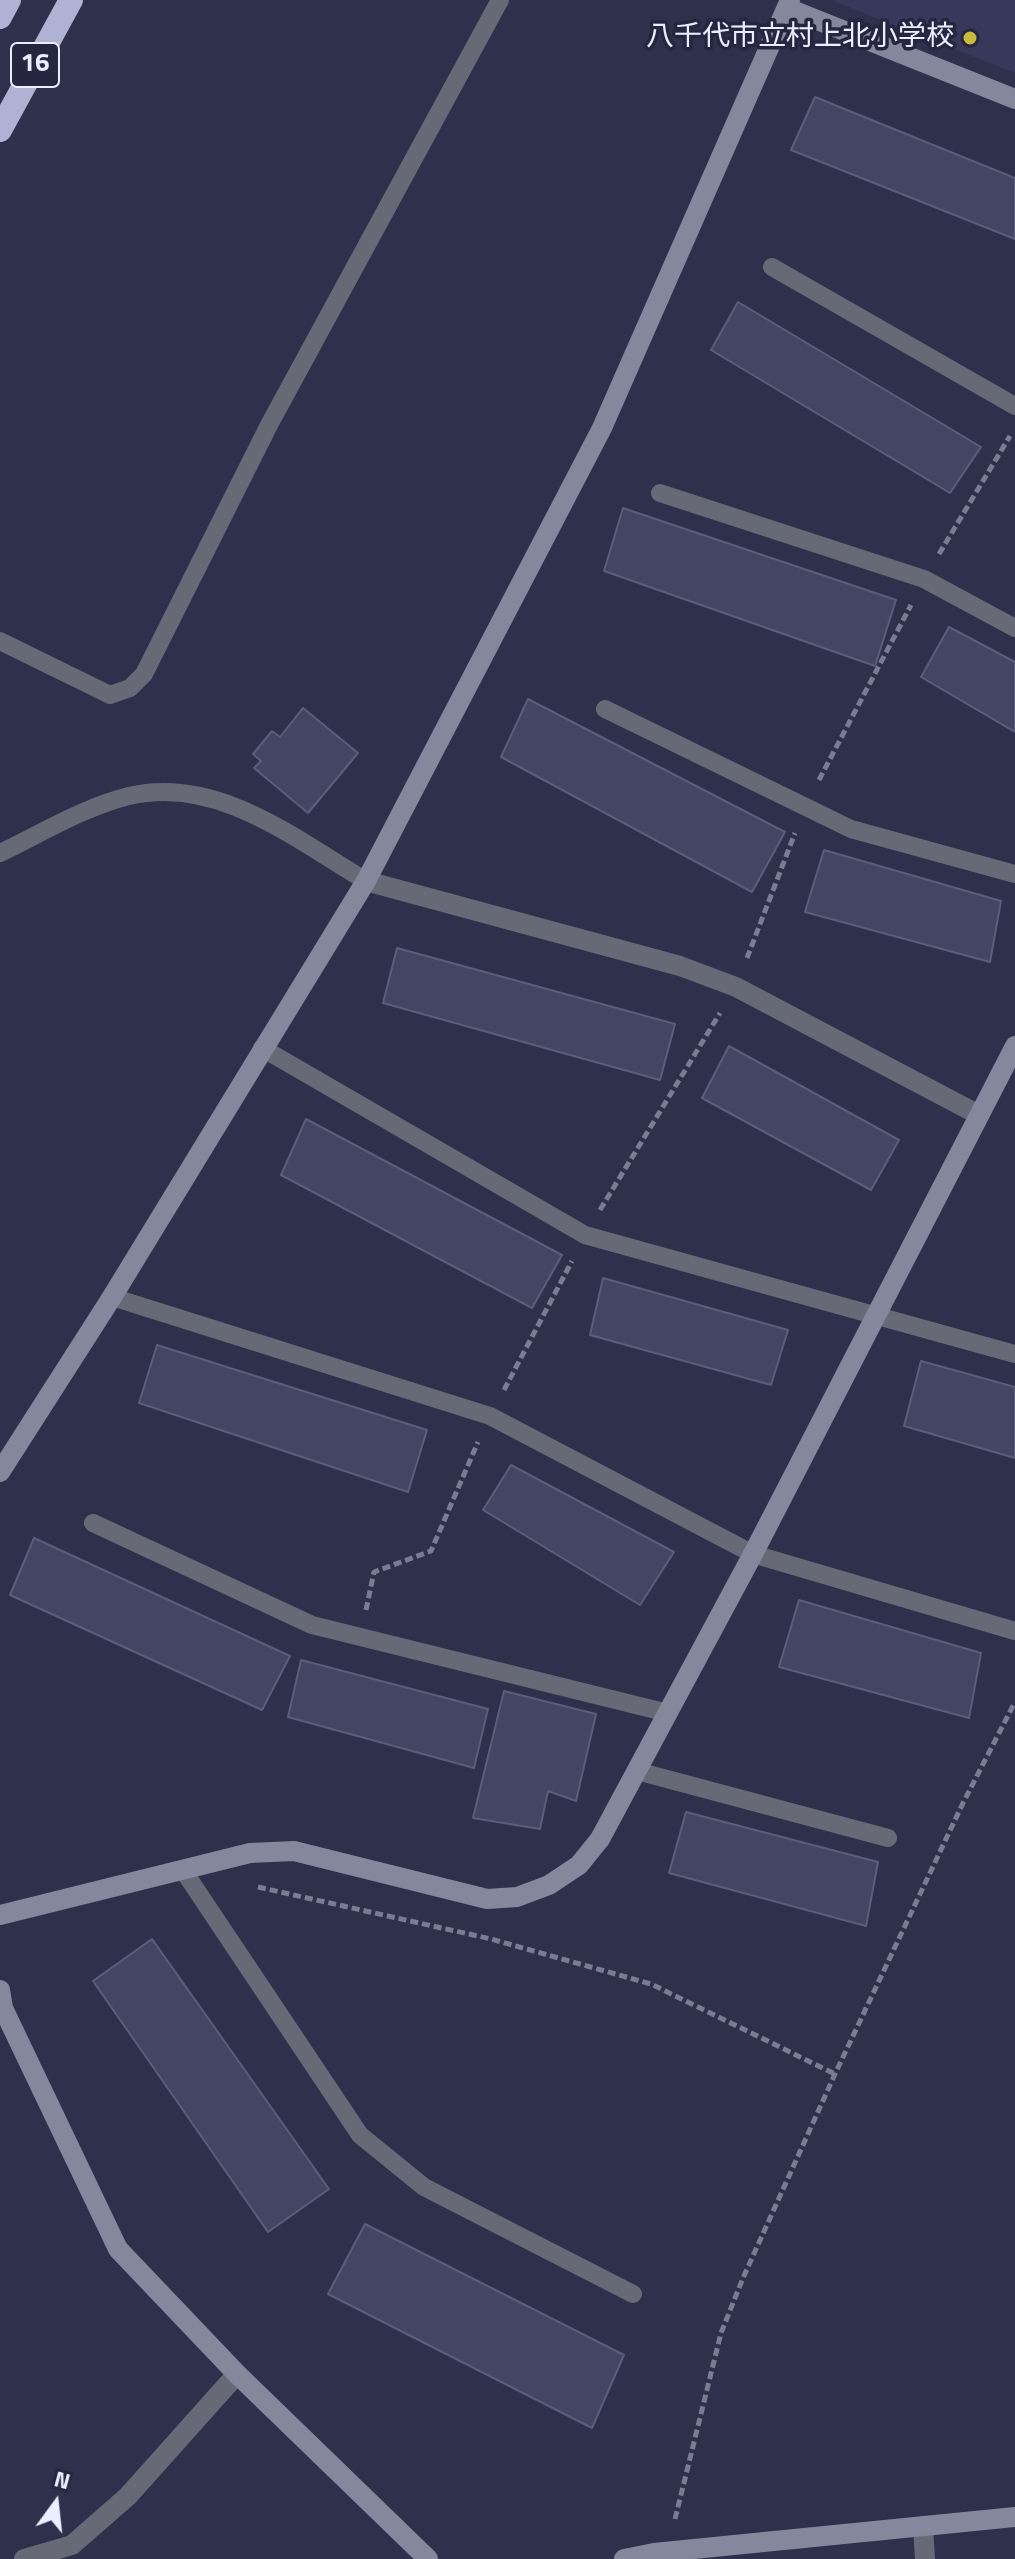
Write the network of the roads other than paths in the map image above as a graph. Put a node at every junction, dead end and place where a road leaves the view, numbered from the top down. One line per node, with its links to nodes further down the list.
1 (9, 0): 5 (highway, 16)
2 (71, 0): 7 (highway, 16)
3 (500, 0): 12 (lane)
4 (789, 4): 6 (street); 16 (street)
5 (0, 17)
6 (1015, 99)
7 (0, 130)
8 (772, 267): 9 (lane)
9 (1015, 406)
10 (660, 493): 11 (lane)
11 (1015, 628)
12 (0, 641)
13 (605, 709): 15 (lane)
14 (0, 853): 16 (lane)
15 (1015, 874)
16 (366, 881): 18 (street); 19 (street)
17 (1015, 1046): 19 (street)
18 (262, 1048): 20 (street); 21 (lane)
19 (979, 1115): 21 (street)
20 (112, 1297): 23 (street); 25 (lane)
21 (878, 1314): 22 (lane); 25 (street)
22 (1015, 1354)
23 (0, 1472)
24 (93, 1523): 27 (lane)
25 (753, 1554): 26 (lane); 27 (street)
26 (1015, 1631)
27 (668, 1713): 28 (street)
28 (637, 1771): 29 (lane); 30 (street)
29 (888, 1838)
30 (183, 1870): 31 (street); 33 (lane)
31 (0, 1915)
32 (0, 1990): 34 (street)
33 (633, 2294)
34 (237, 2374): 37 (street); 38 (street)
35 (1014, 2512): 36 (street)
36 (923, 2526): 39 (street); 40 (street)
37 (24, 2559)
38 (428, 2559)
39 (624, 2559)
40 (925, 2559)

